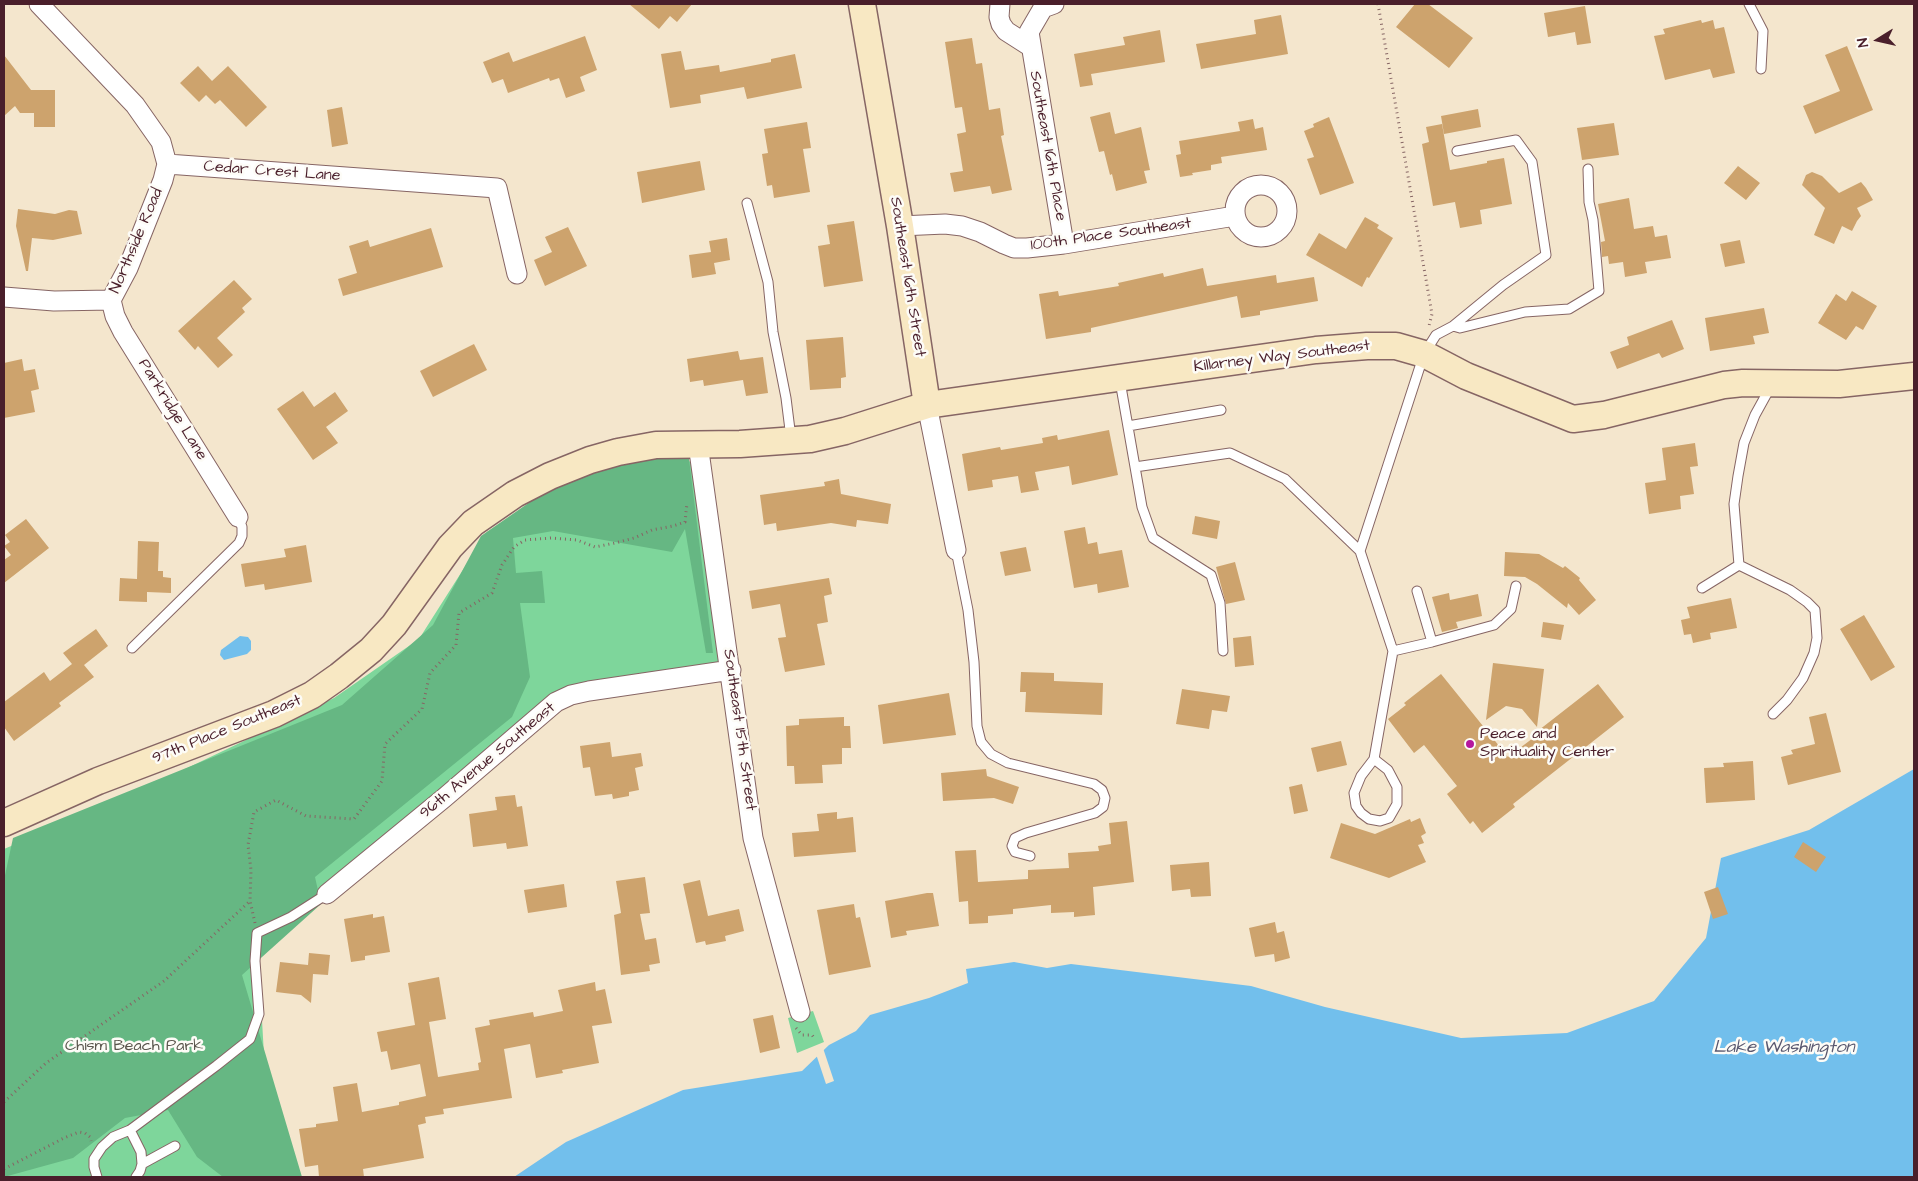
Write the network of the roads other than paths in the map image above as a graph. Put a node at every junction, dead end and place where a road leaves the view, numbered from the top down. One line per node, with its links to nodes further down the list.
1 (39, 4): 9 (street)
2 (862, 4): 13 (street, Southeast 16th Street)
3 (1000, 4): 6 (street, Southeast 16th Place)
4 (1054, 4): 6 (street, Southeast 16th Place)
5 (1749, 4): 7 (lane)
6 (1031, 48): 14 (street, Southeast 16th Place)
7 (1761, 69)
8 (1457, 151): 18 (lane)
9 (167, 164): 15 (street, Cedar Crest Lane); 17 (street, Northside Road)
10 (1588, 169): 18 (lane)
11 (747, 203): 26 (lane)
12 (1236, 216): 14 (street, 100th Place Southeast)
13 (900, 226): 14 (street, 100th Place Southeast); 23 (street, Southeast 16th Street)
14 (1064, 244)
15 (517, 274)
16 (4, 297): 17 (street, Northside Road)
17 (111, 300): 29 (street, Parkridge Lane)
18 (1454, 326): 19 (lane)
19 (1424, 354): 21 (street, Killarney Way Southeast); 22 (street, Killarney Way Southeast); 31 (lane)
20 (1914, 376): 22 (street, Killarney Way Southeast)
21 (1120, 378): 23 (street, Killarney Way Southeast); 25 (lane)
22 (1772, 384): 32 (lane)
23 (927, 405): 26 (street, Killarney Way Southeast); 30 (street, Southeast 16th Street)
24 (1221, 410): 25 (lane)
25 (1128, 426): 28 (lane)
26 (792, 441): 27 (street, Killarney Way Southeast)
27 (698, 444): 40 (street, Southeast 15th Street); 43 (street, 97th Place Southeast)
28 (1135, 467): 31 (lane); 38 (lane)
29 (238, 517): 37 (lane)
30 (956, 550): 44 (lane)
31 (1360, 551): 39 (lane)
32 (1739, 565): 34 (lane); 41 (lane)
33 (1516, 586): 36 (lane)
34 (1702, 588)
35 (1418, 591): 36 (lane)
36 (1432, 642): 39 (lane)
37 (132, 648)
38 (1223, 651)
39 (1393, 651): 42 (lane)
40 (731, 670): 45 (street, 96th Avenue Southeast); 46 (street, Southeast 15th Street)
41 (1773, 714)
42 (1374, 759): 42 (lane)
43 (4, 823)
44 (1030, 856)
45 (327, 894): 47 (lane)
46 (800, 1012)
47 (130, 1130): 49 (lane); 50 (lane)
48 (175, 1146): 49 (lane)
49 (142, 1164): 51 (lane)
50 (97, 1177)
51 (136, 1177)

